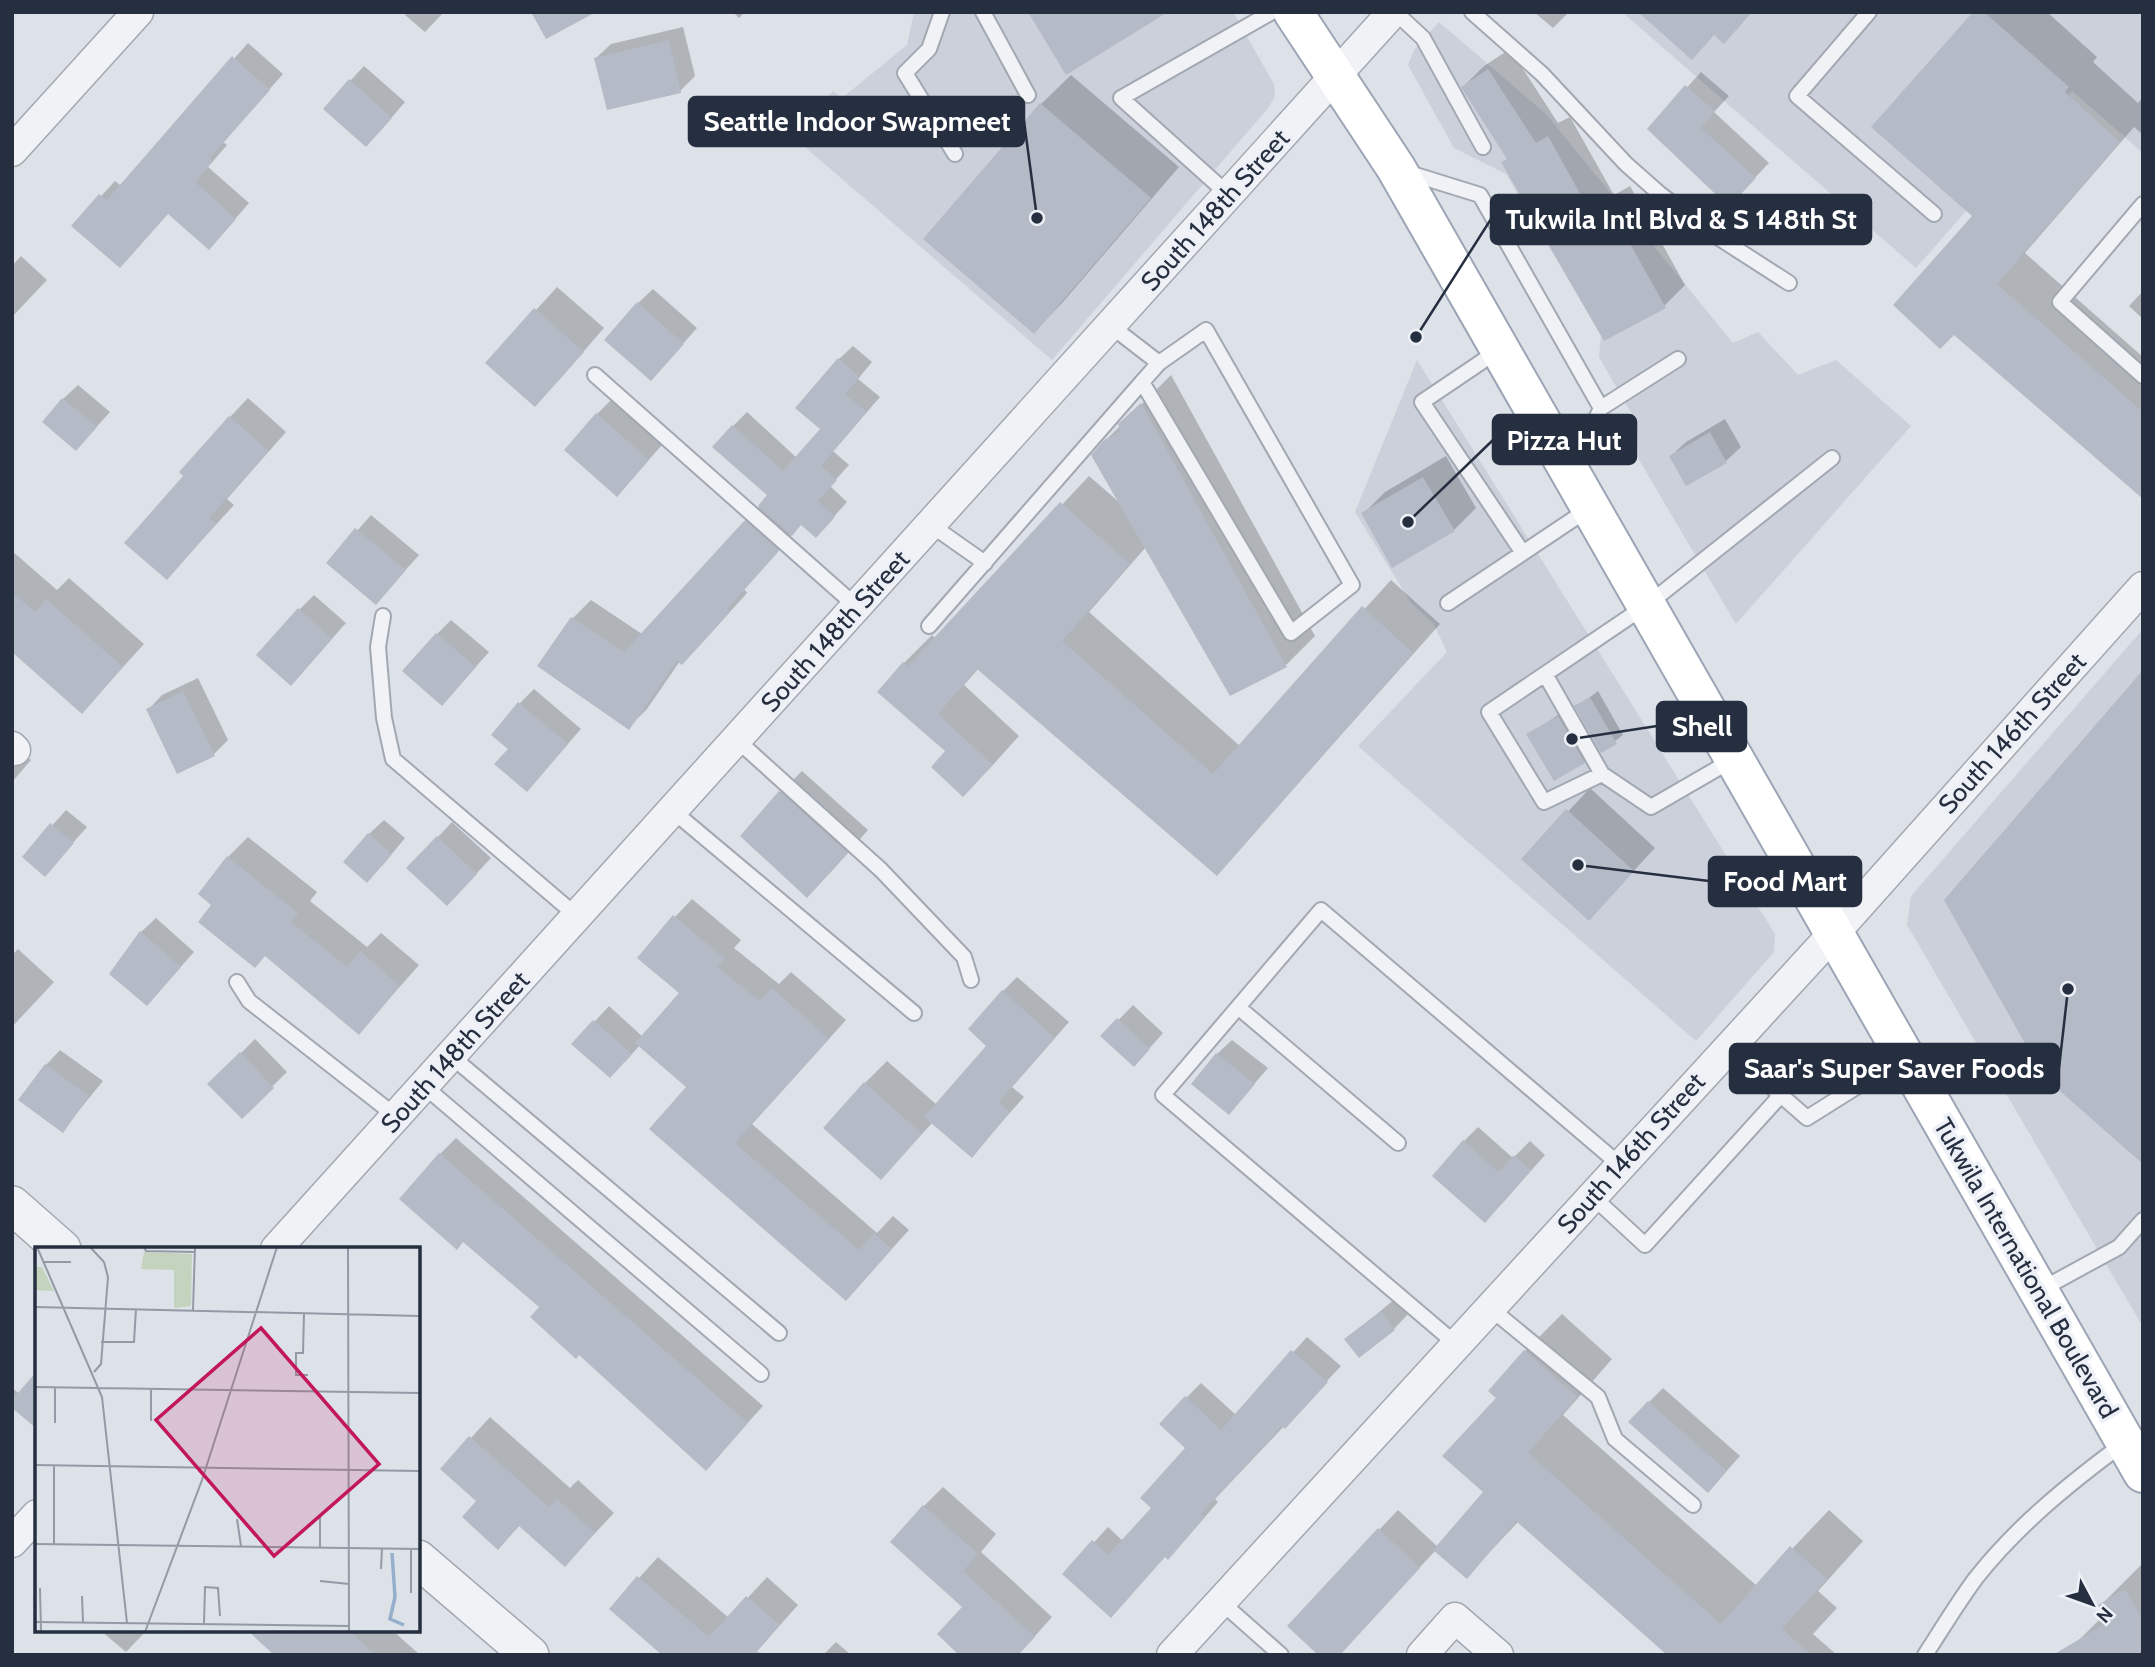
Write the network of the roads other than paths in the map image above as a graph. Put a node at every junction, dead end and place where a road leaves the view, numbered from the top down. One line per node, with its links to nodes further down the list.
1 (138, 12): 12 (street)
2 (942, 12): 13 (lane)
3 (983, 12): 10 (lane)
4 (1272, 12): 15 (lane)
5 (1293, 12): 9 (main road, Tukwila International Boulevard)
6 (1394, 12): 9 (street, South 148th Street); 11 (lane)
7 (1472, 12): 18 (lane)
8 (1869, 12): 17 (lane)
9 (1334, 77): 14 (main road, Tukwila International Boulevard); 15 (street, South 148th Street)
10 (1028, 95)
11 (1483, 147)
12 (12, 151)
13 (955, 154)
14 (1396, 168): 20 (main road, Tukwila International Boulevard); 26 (lane)
15 (1229, 195): 19 (street, South 148th Street)
16 (2143, 204): 24 (lane)
17 (1934, 214)
18 (1789, 284)
19 (1111, 326): 22 (lane); 30 (street, South 148th Street)
20 (1501, 349): 28 (main road, Tukwila International Boulevard); 31 (lane)
21 (1678, 359): 26 (lane)
22 (1159, 363): 25 (lane); 25 (lane)
23 (595, 375): 36 (lane)
24 (2143, 376)
25 (1142, 382): 32 (lane)
26 (1601, 408): 28 (lane)
27 (1832, 458): 35 (lane)
28 (1571, 473): 29 (main road, Tukwila International Boulevard)
29 (1591, 507): 31 (lane); 35 (main road, Tukwila International Boulevard)
30 (931, 525): 32 (lane); 36 (street, South 148th Street)
31 (1523, 553): 34 (lane)
32 (985, 562): 38 (lane)
33 (2143, 587): 45 (street, South 146th Street)
34 (1448, 603)
35 (1647, 605): 39 (lane); 41 (main road, Tukwila International Boulevard)
36 (857, 607): 40 (street, South 148th Street)
37 (383, 616): 44 (lane)
38 (929, 626)
39 (1545, 674): 42 (lane); 42 (lane)
40 (737, 740): 43 (street, South 148th Street); 46 (lane)
41 (1735, 758): 42 (lane); 45 (main road, Tukwila International Boulevard)
42 (1602, 774)
43 (673, 811): 44 (street, South 148th Street); 49 (lane)
44 (578, 917): 51 (street, South 148th Street)
45 (1835, 932): 50 (street, South 146th Street); 52 (main road, Tukwila International Boulevard)
46 (971, 980)
47 (237, 982): 55 (lane)
48 (1238, 1007): 56 (lane); 57 (lane); 66 (lane)
49 (914, 1013)
50 (1727, 1048): 54 (lane); 57 (street, South 146th Street)
51 (451, 1056): 53 (street, South 148th Street); 65 (lane)
52 (1906, 1056): 54 (lane); 63 (main road, Tukwila International Boulevard)
53 (424, 1086): 55 (street, South 148th Street); 67 (lane)
54 (1781, 1096): 58 (lane)
55 (397, 1117): 62 (street, South 148th Street)
56 (1398, 1143)
57 (1620, 1165): 58 (street, South 146th Street)
58 (1592, 1196): 64 (street, South 146th Street)
59 (12, 1205): 61 (street)
60 (2143, 1220): 63 (lane)
61 (60, 1247)
62 (278, 1247)
63 (2039, 1290): 68 (main road, Tukwila International Boulevard)
64 (1490, 1308): 66 (street, South 146th Street); 69 (lane)
65 (779, 1333)
66 (1456, 1344): 73 (street, South 146th Street)
67 (761, 1374)
68 (2134, 1458): 79 (lane)
69 (1693, 1505)
70 (35, 1517): 71 (street)
71 (12, 1542)
72 (420, 1561): 74 (street)
73 (1221, 1602): 75 (street, South 146th Street); 76 (lane)
74 (530, 1655)
75 (1172, 1655)
76 (1282, 1655)
77 (1422, 1655): 78 (street)
78 (1498, 1655)
79 (1925, 1655)

